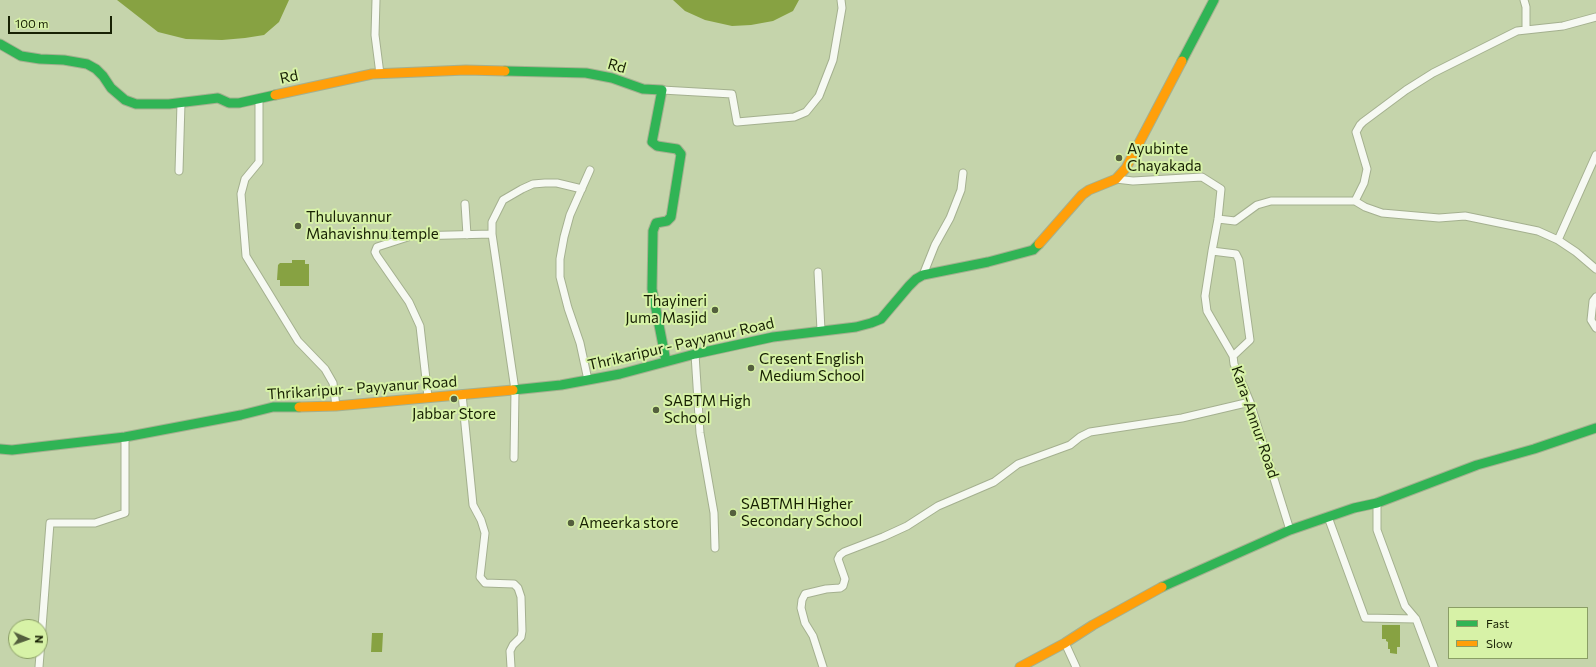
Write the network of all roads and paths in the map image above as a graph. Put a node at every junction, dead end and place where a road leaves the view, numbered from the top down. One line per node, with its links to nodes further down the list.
1 (376, 0): 8 (street)
2 (841, 0): 9 (street)
3 (1214, 0): 16 (main road, Thrikaripur - Payyanur Road)
4 (1524, 0): 6 (street)
5 (1596, 17): 6 (street)
6 (1526, 29): 18 (street)
7 (0, 44): 11 (main road, Rd)
8 (380, 74): 9 (main road, Rd); 10 (main road, Rd)
9 (662, 90): 33 (main road)
10 (259, 98): 11 (main road, Rd); 39 (street)
11 (181, 103): 14 (street)
12 (1596, 155): 23 (street)
13 (590, 170): 17 (street)
14 (179, 171)
15 (963, 173): 27 (street)
16 (1116, 179): 20 (street); 27 (main road, Thrikaripur - Payyanur Road)
17 (582, 189): 21 (street); 34 (street)
18 (1355, 201): 20 (street); 23 (street)
19 (465, 204): 22 (street)
20 (1218, 219): 24 (street)
21 (492, 234): 22 (street); 35 (street)
22 (467, 235): 37 (street)
23 (1558, 240): 25 (street)
24 (1212, 251): 32 (street); 32 (street, Kara-Annur Road)
25 (1596, 268)
26 (818, 272): 30 (street)
27 (923, 275): 30 (main road, Thrikaripur - Payyanur Road)
28 (1596, 297): 29 (street)
29 (1596, 328)
30 (821, 330): 31 (main road, Thrikaripur - Payyanur Road)
31 (695, 354): 33 (main road, Thrikaripur - Payyanur Road); 47 (street)
32 (1233, 356): 38 (street, Kara-Annur Road)
33 (666, 362): 34 (main road, Thrikaripur - Payyanur Road)
34 (588, 380): 35 (main road, Thrikaripur - Payyanur Road)
35 (515, 390): 36 (main road, Thrikaripur - Payyanur Road); 43 (street)
36 (462, 394): 37 (main road, Thrikaripur - Payyanur Road); 51 (street)
37 (428, 397): 39 (main road, Thrikaripur - Payyanur Road)
38 (1250, 402): 46 (street, Kara-Annur Road); 52 (street)
39 (336, 406): 41 (main road, Thrikaripur - Payyanur Road)
40 (1596, 428): 44 (main road)
41 (125, 437): 42 (main road, Thrikaripur - Payyanur Road); 50 (street)
42 (0, 449)
43 (514, 458)
44 (1377, 502): 45 (main road); 48 (street)
45 (1328, 517): 46 (main road); 48 (street)
46 (1290, 530): 49 (main road)
47 (715, 548)
48 (1416, 619): 55 (street)
49 (1065, 643): 53 (main road); 54 (street)
50 (39, 667)
51 (511, 667)
52 (823, 667)
53 (1020, 667)
54 (1076, 667)
55 (1434, 667)

